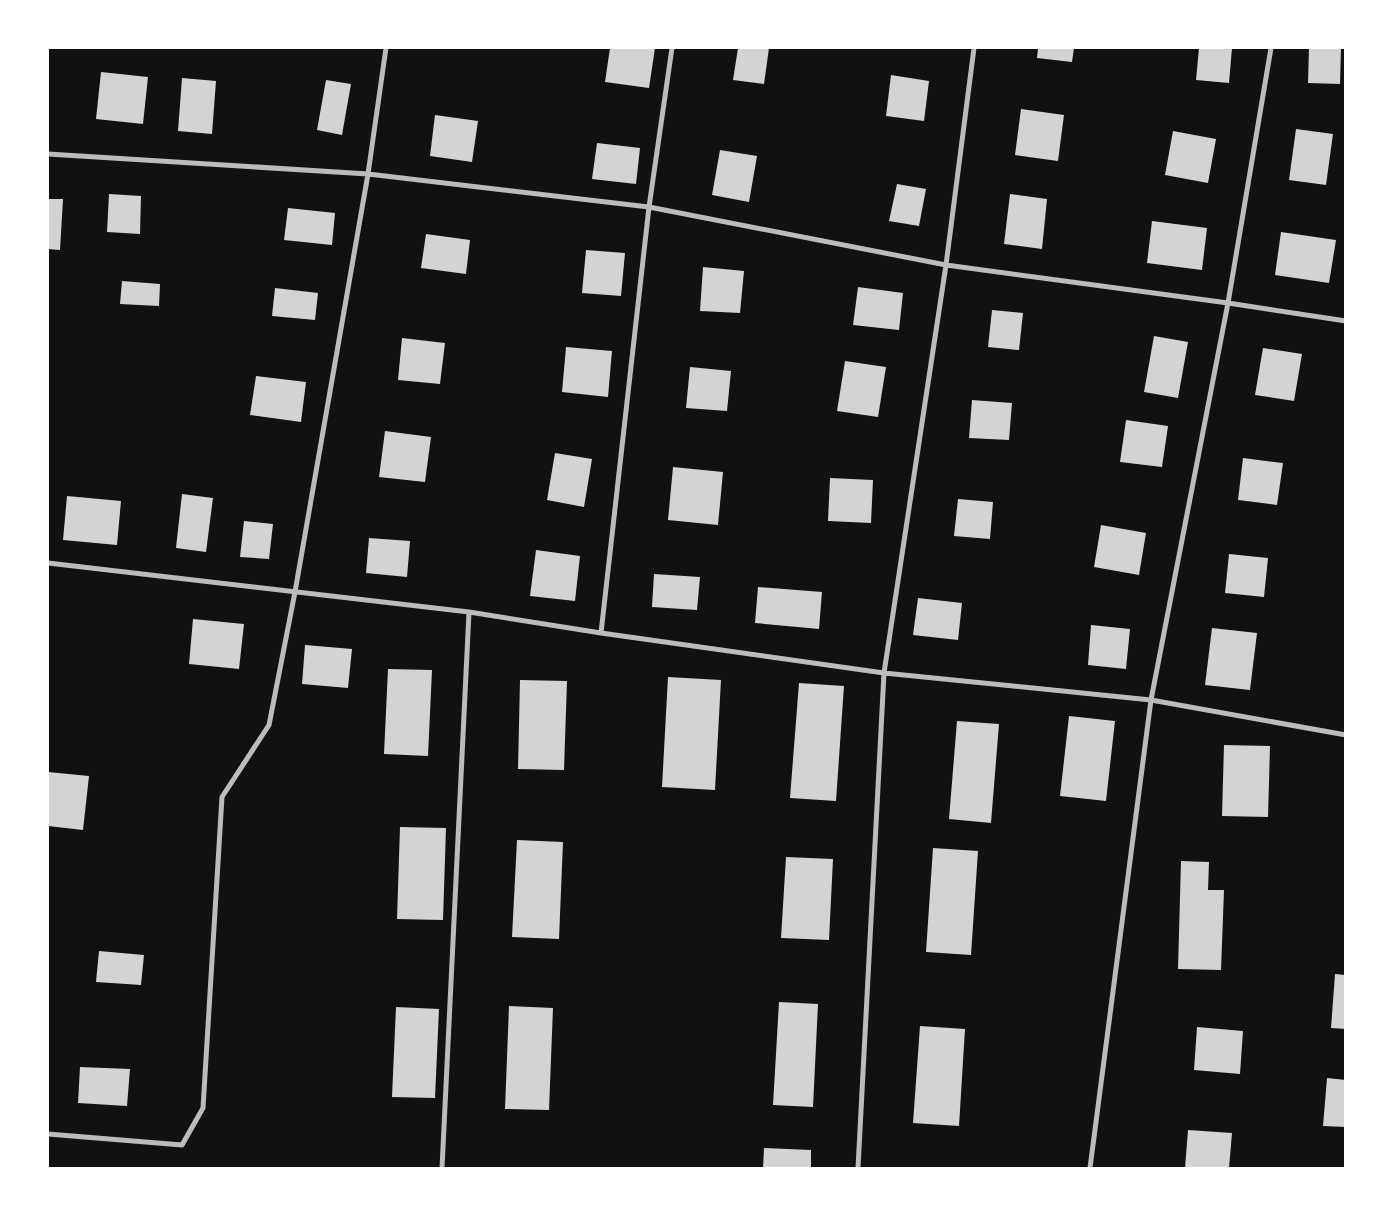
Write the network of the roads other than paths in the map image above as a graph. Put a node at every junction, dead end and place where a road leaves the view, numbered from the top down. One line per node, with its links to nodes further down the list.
1 (386, 48): 6 (street)
2 (672, 48): 7 (street)
3 (974, 48): 8 (street)
4 (1270, 48): 9 (street)
5 (48, 154): 6 (street)
6 (368, 174): 7 (street); 12 (street)
7 (649, 207): 8 (street); 14 (street)
8 (946, 265): 9 (street); 15 (street)
9 (1228, 302): 10 (street); 16 (street)
10 (1346, 321)
11 (48, 563): 12 (street)
12 (295, 592): 13 (street); 18 (street)
13 (469, 612): 14 (street); 19 (street)
14 (601, 634): 15 (street)
15 (884, 673): 16 (street); 20 (street)
16 (1151, 700): 17 (street); 21 (street)
17 (1346, 735)
18 (48, 1134)
19 (442, 1168)
20 (858, 1168)
21 (1090, 1168)

